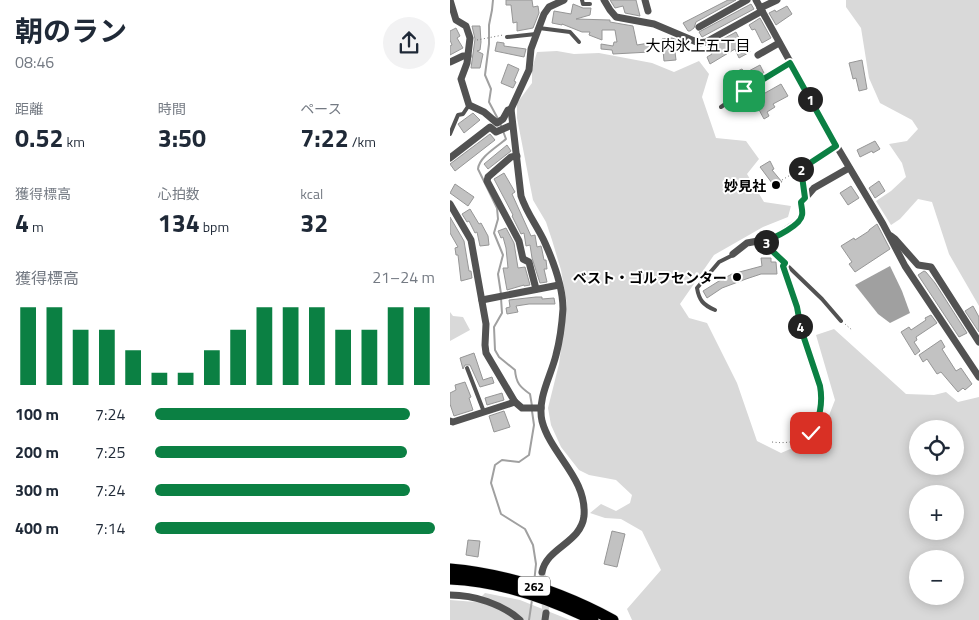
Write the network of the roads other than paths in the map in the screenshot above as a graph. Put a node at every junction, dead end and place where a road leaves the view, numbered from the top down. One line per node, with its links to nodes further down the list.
1 (450, 0): 13 (street)
2 (564, 0): 9 (street)
3 (582, 0): 10 (lane)
4 (604, 0): 11 (street)
5 (645, 0): 12 (street)
6 (747, 0): 14 (street)
7 (756, 0): 11 (street)
8 (777, 0): 11 (street)
9 (553, 2): 15 (street)
10 (590, 4)
11 (761, 10): 18 (street)
12 (648, 11)
13 (453, 21): 20 (street)
14 (699, 27)
15 (538, 31): 16 (lane); 17 (lane); 25 (street)
16 (507, 37)
17 (580, 42)
18 (779, 43): 19 (street); 22 (street)
19 (758, 55)
20 (468, 56): 21 (street); 23 (street)
21 (450, 62)
22 (790, 63): 24 (lane); 28 (street)
23 (470, 105): 25 (street); 27 (lane)
24 (721, 107)
25 (511, 109): 26 (street)
26 (512, 125): 29 (street); 30 (street)
27 (450, 134)
28 (836, 146): 31 (street); 32 (lane)
29 (517, 156): 38 (street); 39 (street)
30 (450, 158)
31 (849, 168): 34 (street); 35 (street)
32 (801, 169)
33 (450, 204): 40 (street)
34 (888, 235): 43 (street); 46 (street)
35 (766, 240): 36 (street); 37 (lane)
36 (733, 254): 41 (lane)
37 (785, 263): 42 (lane); 44 (lane)
38 (558, 285): 39 (street); 48 (street)
39 (536, 290): 40 (street)
40 (482, 300): 47 (street)
41 (714, 310)
42 (841, 320)
43 (979, 342)
44 (814, 367)
45 (467, 368): 49 (lane)
46 (979, 377)
47 (515, 402): 48 (street); 49 (street)
48 (541, 408): 52 (street)
49 (484, 412): 50 (street)
50 (450, 421)
51 (450, 569): 57 (highway, 262)
52 (542, 572)
53 (450, 579): 56 (highway, 262)
54 (450, 595): 55 (street)
55 (520, 620)
56 (593, 620)
57 (614, 620)

